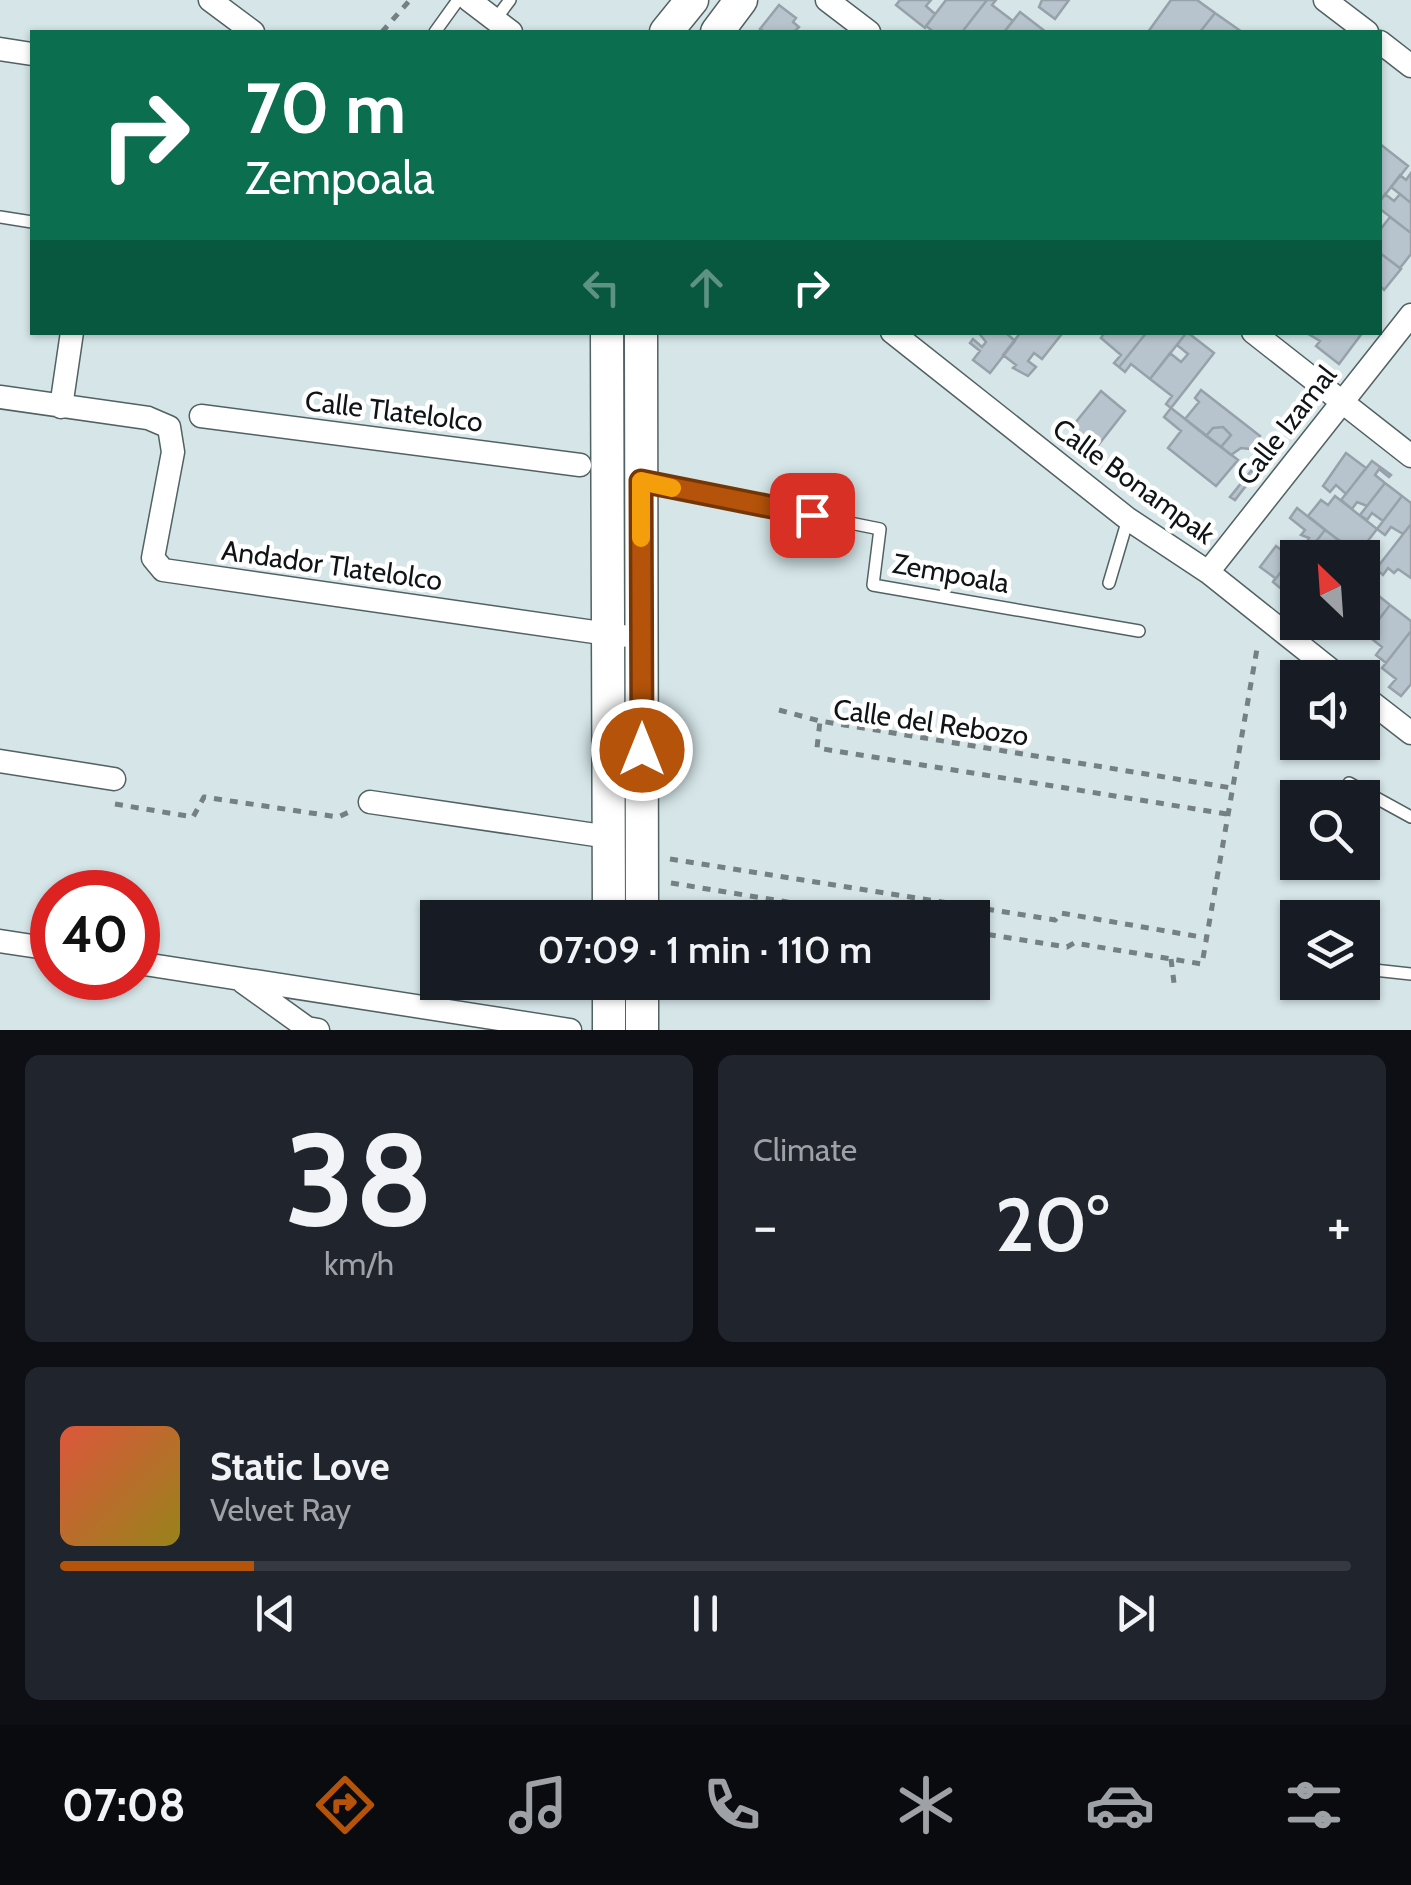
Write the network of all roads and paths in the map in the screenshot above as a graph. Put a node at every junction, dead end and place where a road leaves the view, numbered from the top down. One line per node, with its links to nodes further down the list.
1 (210, 0): 11 (street)
2 (410, 0): 12 (path)
3 (458, 0): 13 (lane)
4 (470, 0): 10 (street)
5 (510, 0): 10 (lane)
6 (692, 0): 14 (street)
7 (741, 0): 15 (street)
8 (827, 0): 16 (street)
9 (1325, 0): 17 (street)
10 (506, 29)
11 (251, 30)
12 (384, 30)
13 (436, 30)
14 (668, 30)
15 (718, 30)
16 (866, 30)
17 (1364, 30)
18 (1382, 44): 21 (street)
19 (0, 49): 20 (street)
20 (30, 54)
21 (1411, 66)
22 (0, 217): 23 (lane)
23 (30, 222)
24 (1411, 315): 31 (street, Calle Izamal)
25 (72, 335): 32 (street)
26 (607, 335): 42 (street)
27 (641, 335): 36 (street)
28 (896, 335): 37 (street, Calle Bonampak)
29 (1257, 335): 31 (street)
30 (0, 397): 32 (street)
31 (1342, 402): 34 (street); 38 (street, Calle Izamal)
32 (61, 407): 42 (street, Andador Tlatelolco)
33 (201, 416): 35 (street, Calle Tlatelolco)
34 (1411, 456)
35 (580, 465)
36 (641, 481): 41 (lane, Zempoala); 43 (street)
37 (1128, 519): 38 (street, Calle Bonampak); 39 (lane)
38 (1208, 572): 40 (street, Calle Bonampak)
39 (1110, 583)
40 (1263, 615): 44 (street, Calle Bonampak); 51 (path)
41 (1139, 631)
42 (608, 635): 43 (street, Andador Tlatelolco); 57 (street)
43 (642, 638): 58 (street)
44 (1319, 660)
45 (1380, 709): 48 (street)
46 (779, 710): 47 (path)
47 (820, 721): 51 (path, Calle del Rebozo); 55 (path, Calle del Rebozo)
48 (1411, 733)
49 (0, 760): 50 (street)
50 (114, 779)
51 (1232, 788): 55 (path)
52 (1380, 800): 56 (lane)
53 (370, 802): 54 (path); 57 (street)
54 (111, 804)
55 (1227, 814): 63 (path)
56 (1411, 817)
57 (609, 836): 59 (street)
58 (642, 866): 60 (street); 61 (path); 63 (path)
59 (609, 900)
60 (642, 900)
61 (801, 900)
62 (990, 935): 66 (path)
63 (1207, 938): 66 (path)
64 (0, 940): 65 (street)
65 (30, 945)
66 (1172, 959): 71 (path)
67 (160, 967): 70 (street)
68 (1380, 971): 69 (lane)
69 (1411, 974)
70 (240, 980): 74 (street); 75 (street)
71 (1174, 983)
72 (609, 1000): 76 (street)
73 (642, 1000): 77 (street)
74 (318, 1030)
75 (570, 1030)
76 (609, 1030)
77 (642, 1030)

